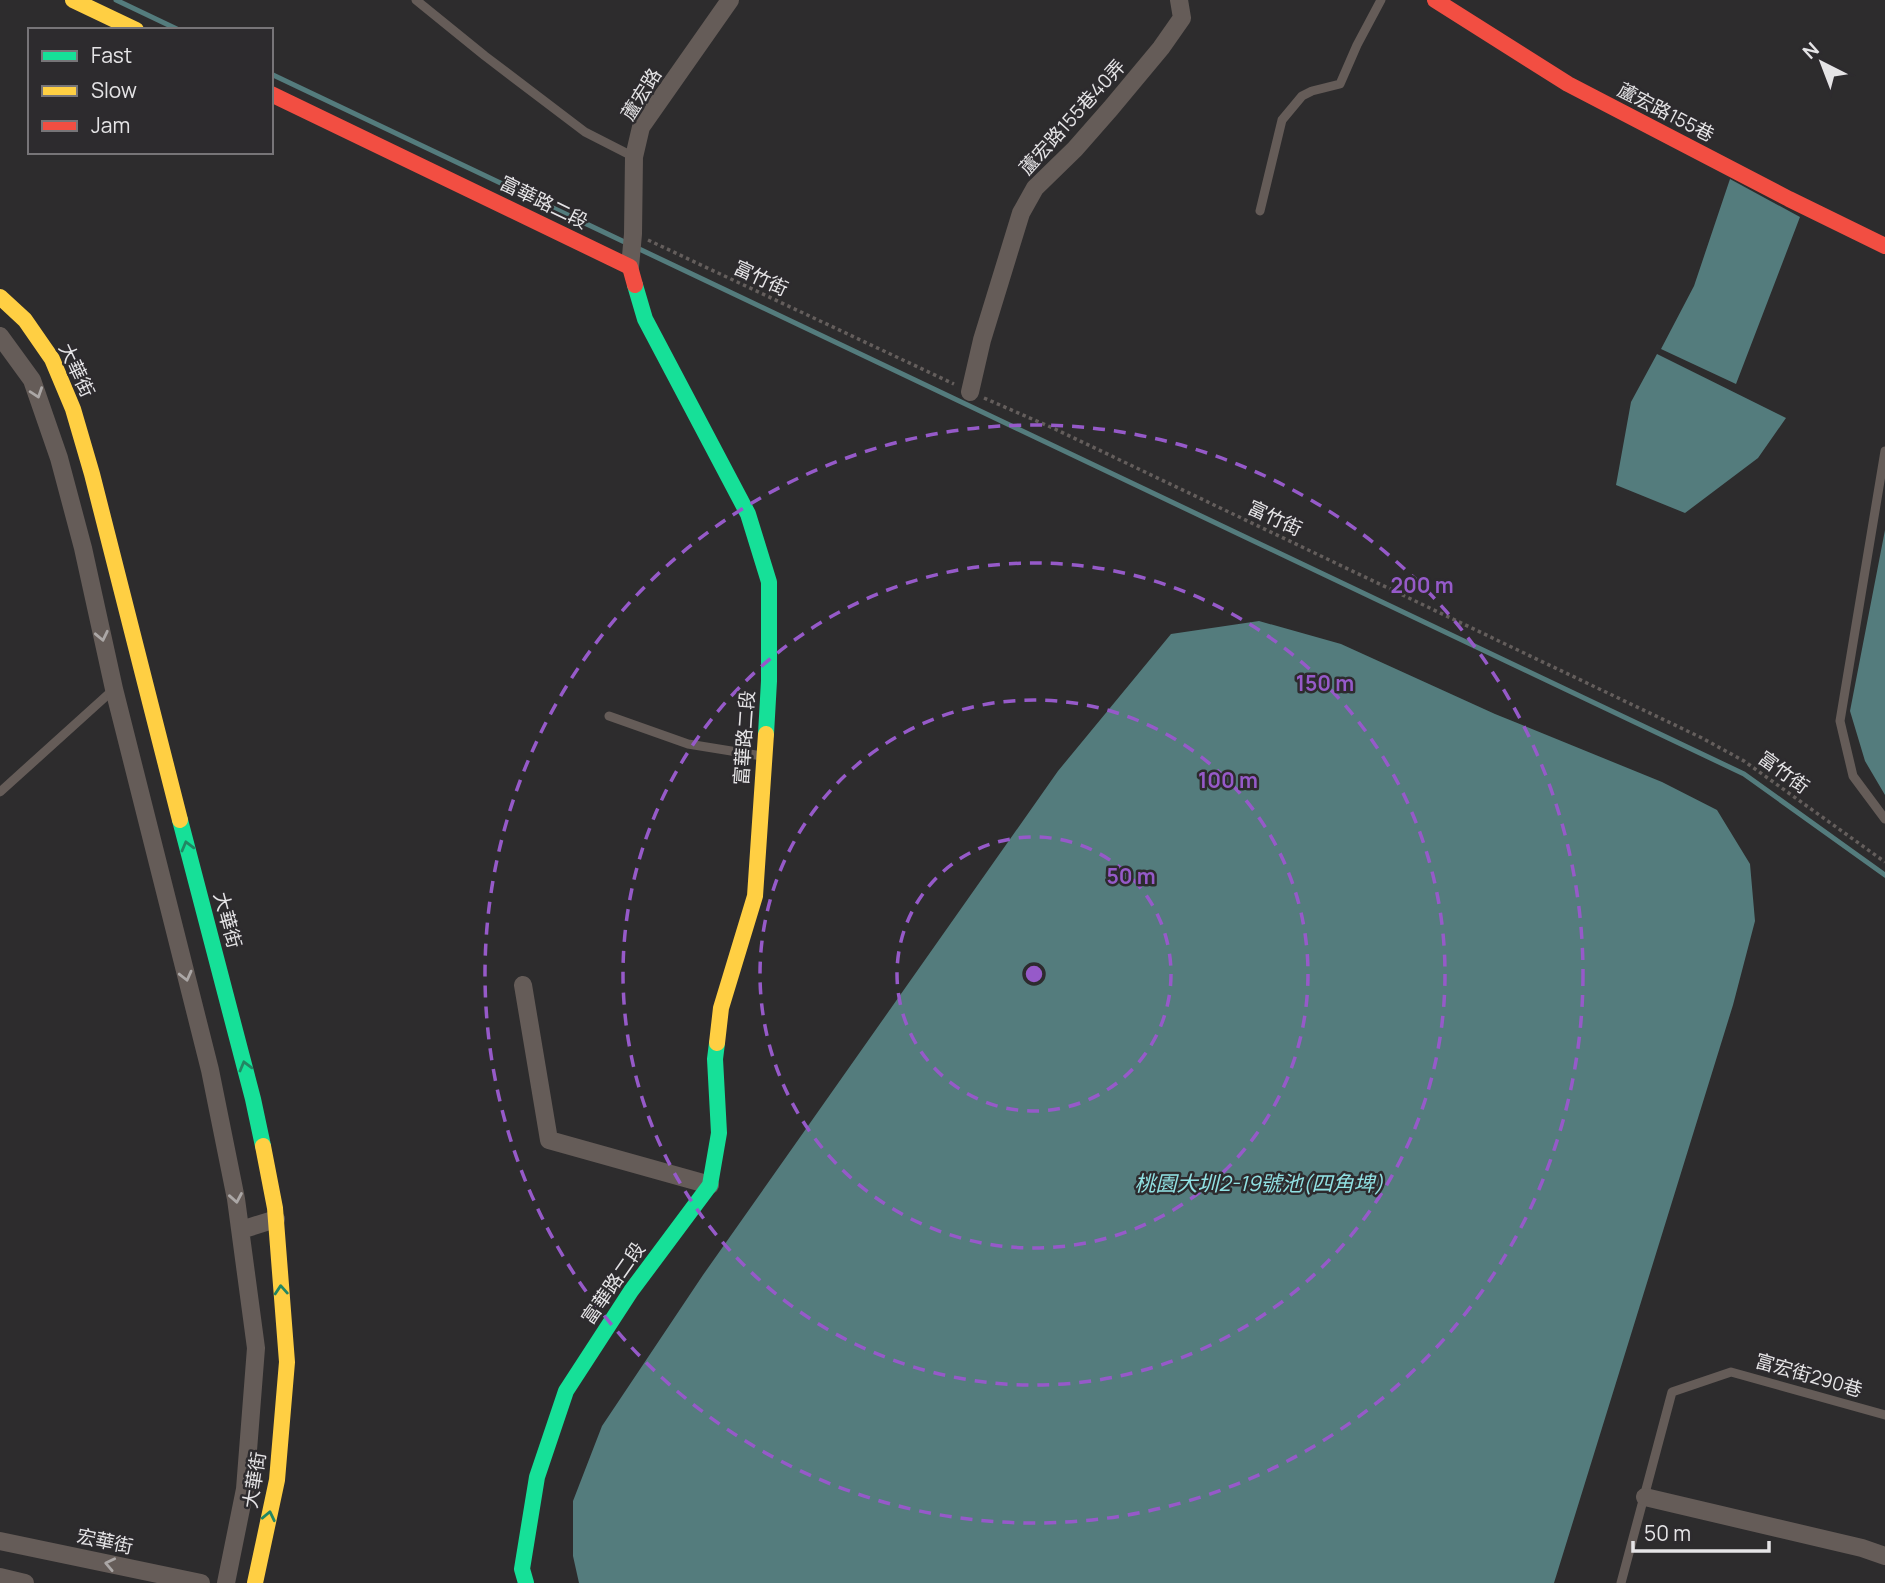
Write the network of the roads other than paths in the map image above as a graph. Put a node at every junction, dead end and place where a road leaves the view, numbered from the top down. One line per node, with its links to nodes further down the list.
1 (73, 0): 7 (street)
2 (416, 0): 9 (lane)
3 (730, 0): 9 (street, 蘆宏路)
4 (1179, 0): 15 (street, 蘆宏路155巷40弄)
5 (1381, 0): 10 (lane)
6 (1435, 0): 11 (street, 蘆宏路155巷)
7 (132, 28)
8 (273, 95): 12 (street, 富華路二段)
9 (634, 157): 12 (street, 蘆宏路)
10 (1260, 211)
11 (1885, 246)
12 (632, 248): 21 (street, 富華路二段)
13 (0, 297): 17 (street, 大華街)
14 (0, 336): 18 (street, 大華街, one-way to 18)
15 (970, 392)
16 (1885, 451): 23 (lane)
17 (119, 589): 18 (street); 24 (street, 大華街, one-way to 17)
18 (93, 595): 19 (street, 大華街, one-way to 19)
19 (114, 689): 22 (lane); 25 (street, 大華街)
20 (609, 716): 21 (lane)
21 (764, 756): 27 (street, 富華路二段)
22 (0, 792)
23 (1885, 820)
24 (211, 936): 25 (street); 28 (street, 大華街, one-way to 24)
25 (178, 944): 29 (street, 大華街, one-way to 29)
26 (523, 985): 27 (street)
27 (710, 1185): 39 (street, 富華路二段)
28 (276, 1219): 29 (street); 38 (street, 大華街, one-way to 28)
29 (241, 1230): 37 (street, 大華街)
30 (1885, 1415): 31 (lane, 富宏街290巷)
31 (1645, 1497): 33 (street); 40 (lane, 富宏街290巷)
32 (0, 1541): 36 (street, 宏華街, one-way to 32)
33 (1885, 1556)
34 (0, 1577): 35 (street)
35 (25, 1583)
36 (201, 1583)
37 (226, 1583)
38 (255, 1583)
39 (526, 1583)
40 (1621, 1583)

